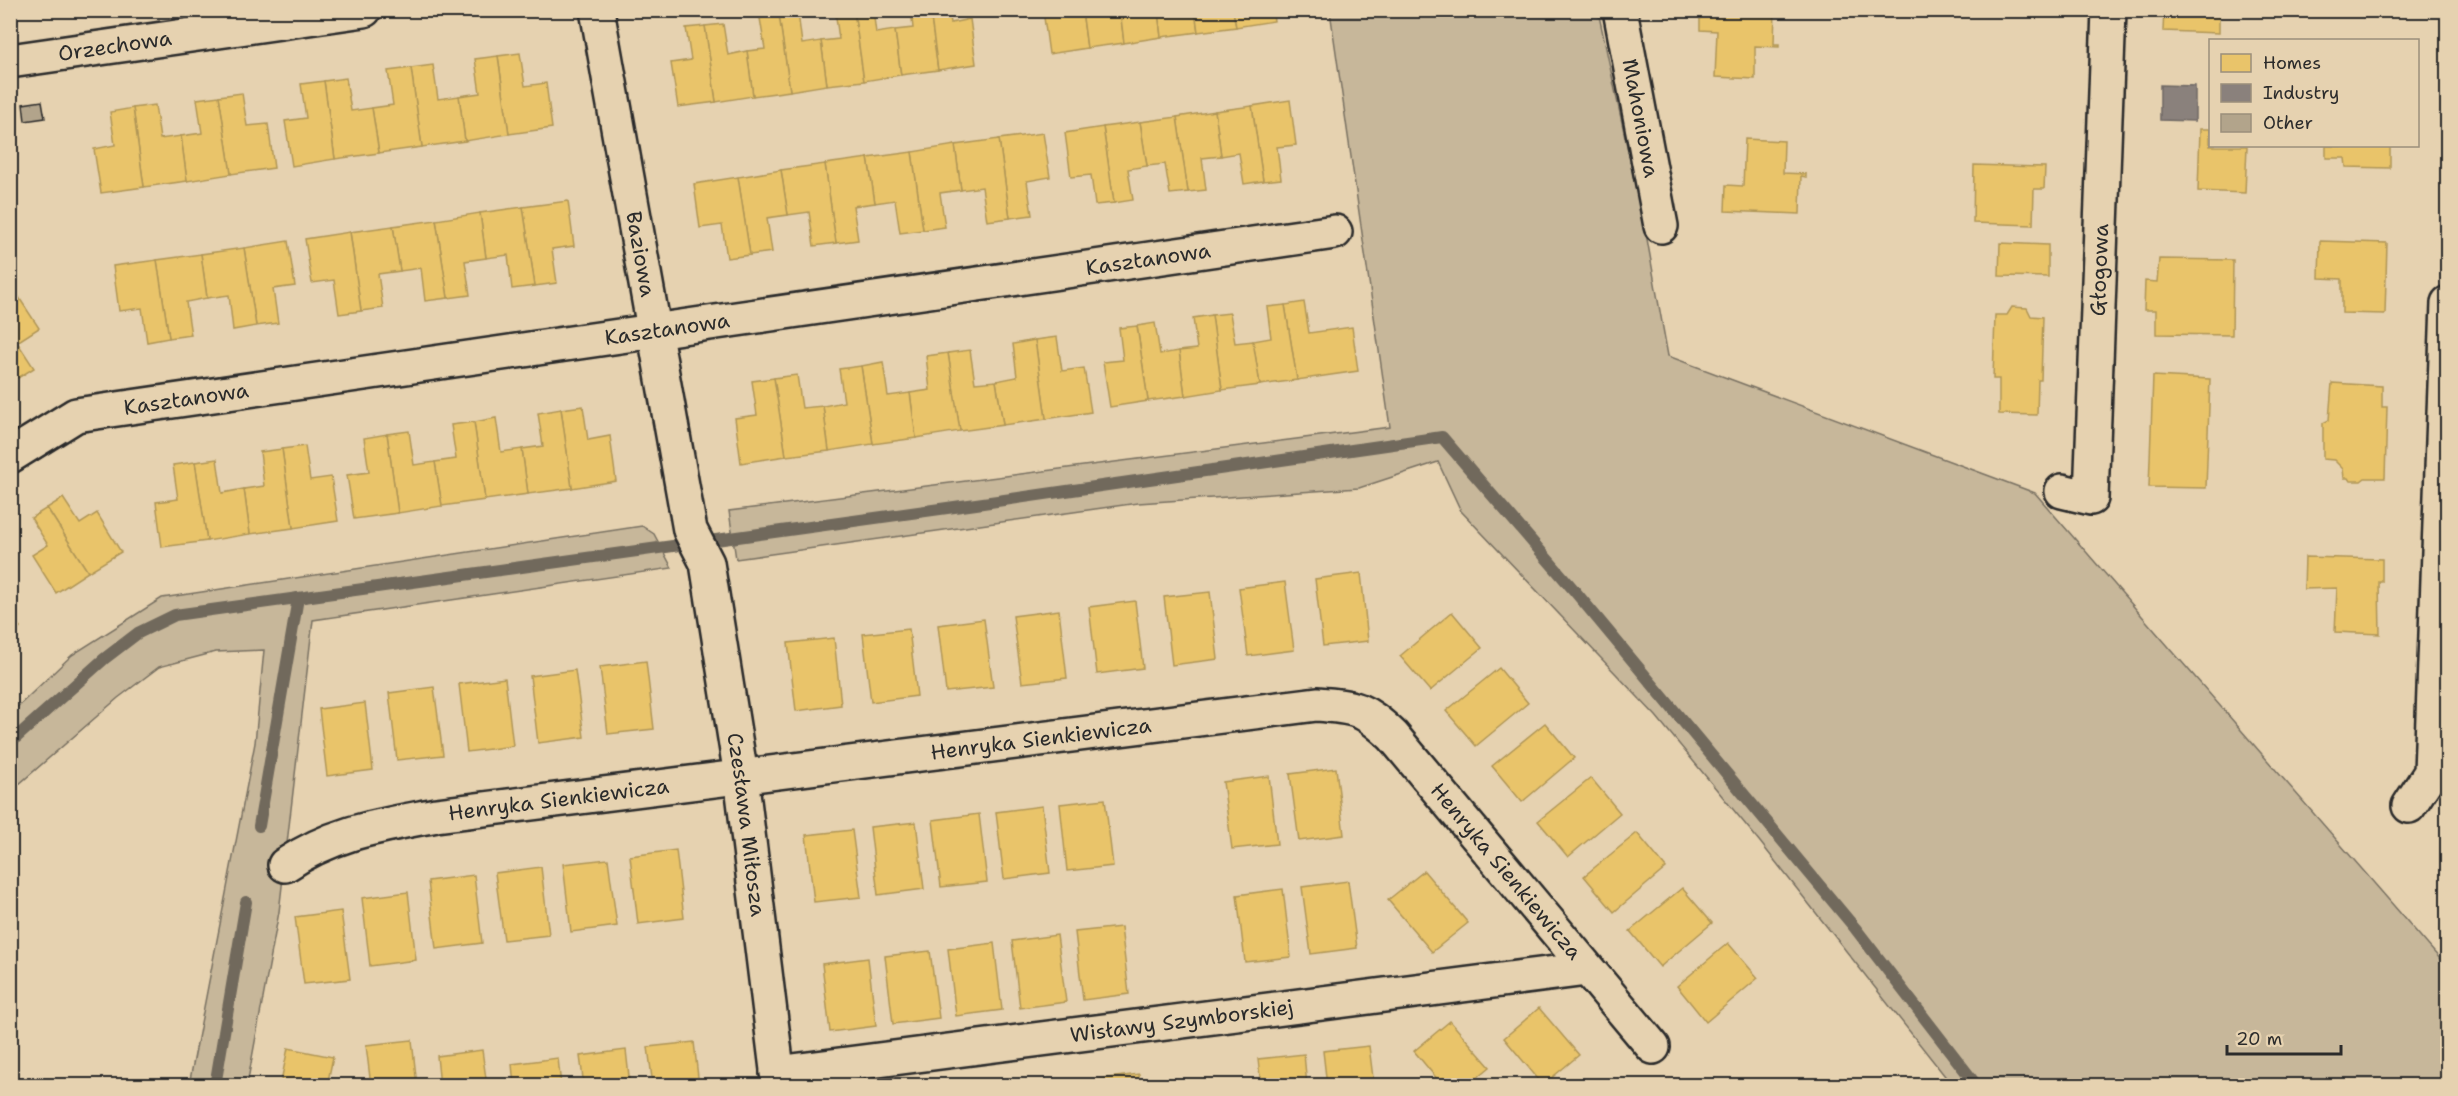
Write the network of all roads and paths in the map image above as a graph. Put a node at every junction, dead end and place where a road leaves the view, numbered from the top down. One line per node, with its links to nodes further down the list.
1 (364, 10): 5 (street, Orzechowa)
2 (597, 10): 9 (street, Baziowa)
3 (1620, 10): 6 (street, Mahoniowa)
4 (2109, 10): 11 (street, Głogowa)
5 (10, 61)
6 (1661, 225)
7 (1335, 232): 9 (street, Kasztanowa)
8 (2448, 303): 14 (street)
9 (655, 331): 10 (street, Kasztanowa); 12 (street, Baziowa)
10 (10, 456)
11 (2062, 490)
12 (707, 563): 13 (street, Czesława Miłosza)
13 (741, 776): 15 (street, Henryka Sienkiewicza); 16 (street, Henryka Sienkiewicza); 18 (street, Czesława Miłosza)
14 (2409, 806)
15 (285, 865)
16 (1587, 969): 17 (street, Henryka Sienkiewicza); 18 (street, Wisławy Szymborskiej)
17 (1653, 1047)
18 (778, 1079)

